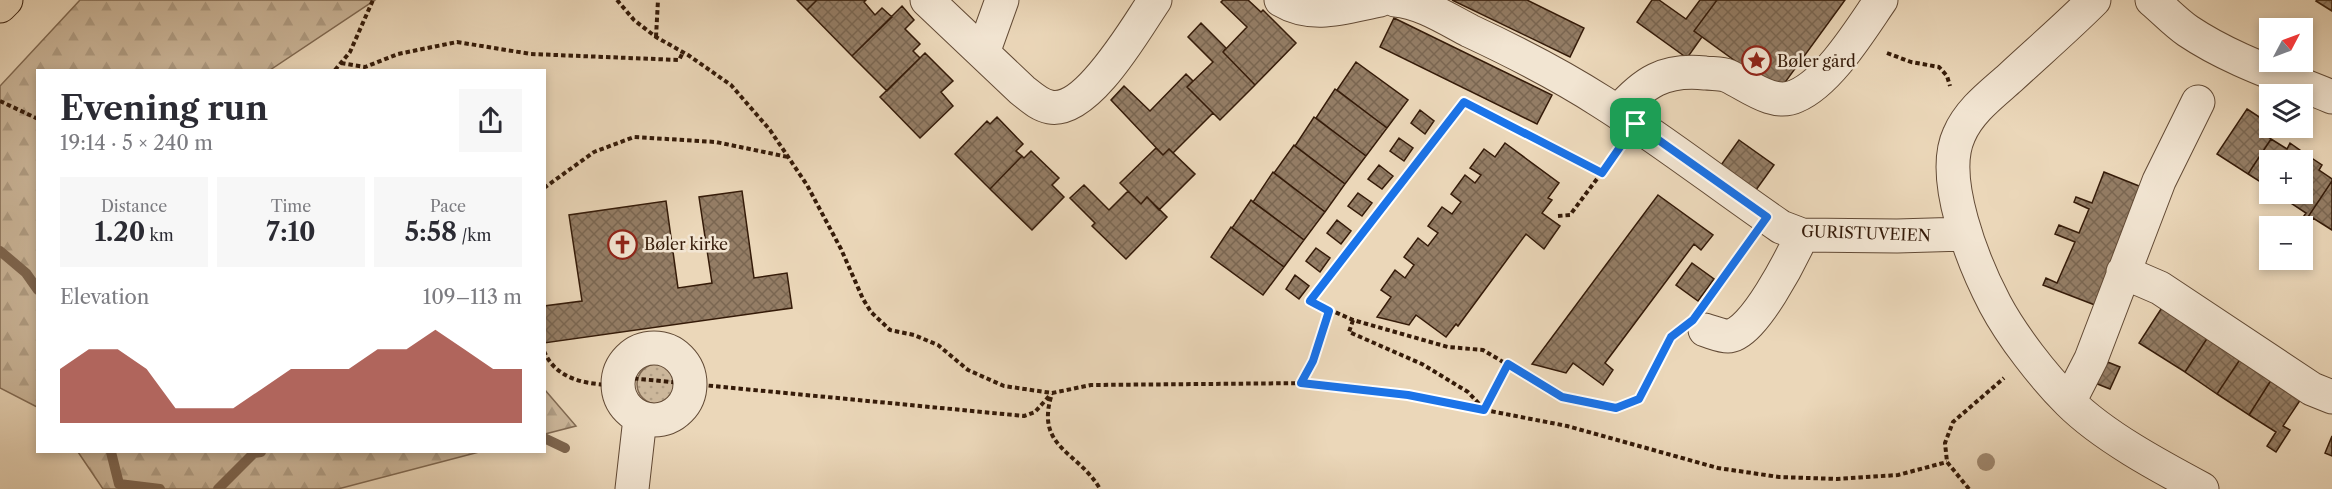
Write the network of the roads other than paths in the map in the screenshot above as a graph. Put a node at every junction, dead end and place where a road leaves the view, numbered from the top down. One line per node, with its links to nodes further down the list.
1 (6, 0): 10 (main road)
2 (927, 0): 12 (street)
3 (1002, 0): 12 (street)
4 (1155, 0): 12 (street)
5 (1281, 0): 6 (street)
6 (1380, 0)
7 (1395, 0): 15 (street, GURISTUVEIEN)
8 (2094, 0): 17 (street)
9 (2152, 0): 13 (street)
10 (0, 6)
11 (1874, 9): 15 (street)
12 (983, 53)
13 (2332, 97)
14 (2198, 102): 18 (street)
15 (1627, 118): 16 (street, GURISTUVEIEN)
16 (1802, 234): 17 (street, GURISTUVEIEN); 19 (street)
17 (1965, 234): 21 (street)
18 (2124, 272): 20 (street); 21 (street)
19 (1697, 321)
20 (2332, 397)
21 (2069, 402): 24 (street)
22 (640, 418): 22 (street); 23 (street)
23 (632, 489)
24 (2202, 489)

